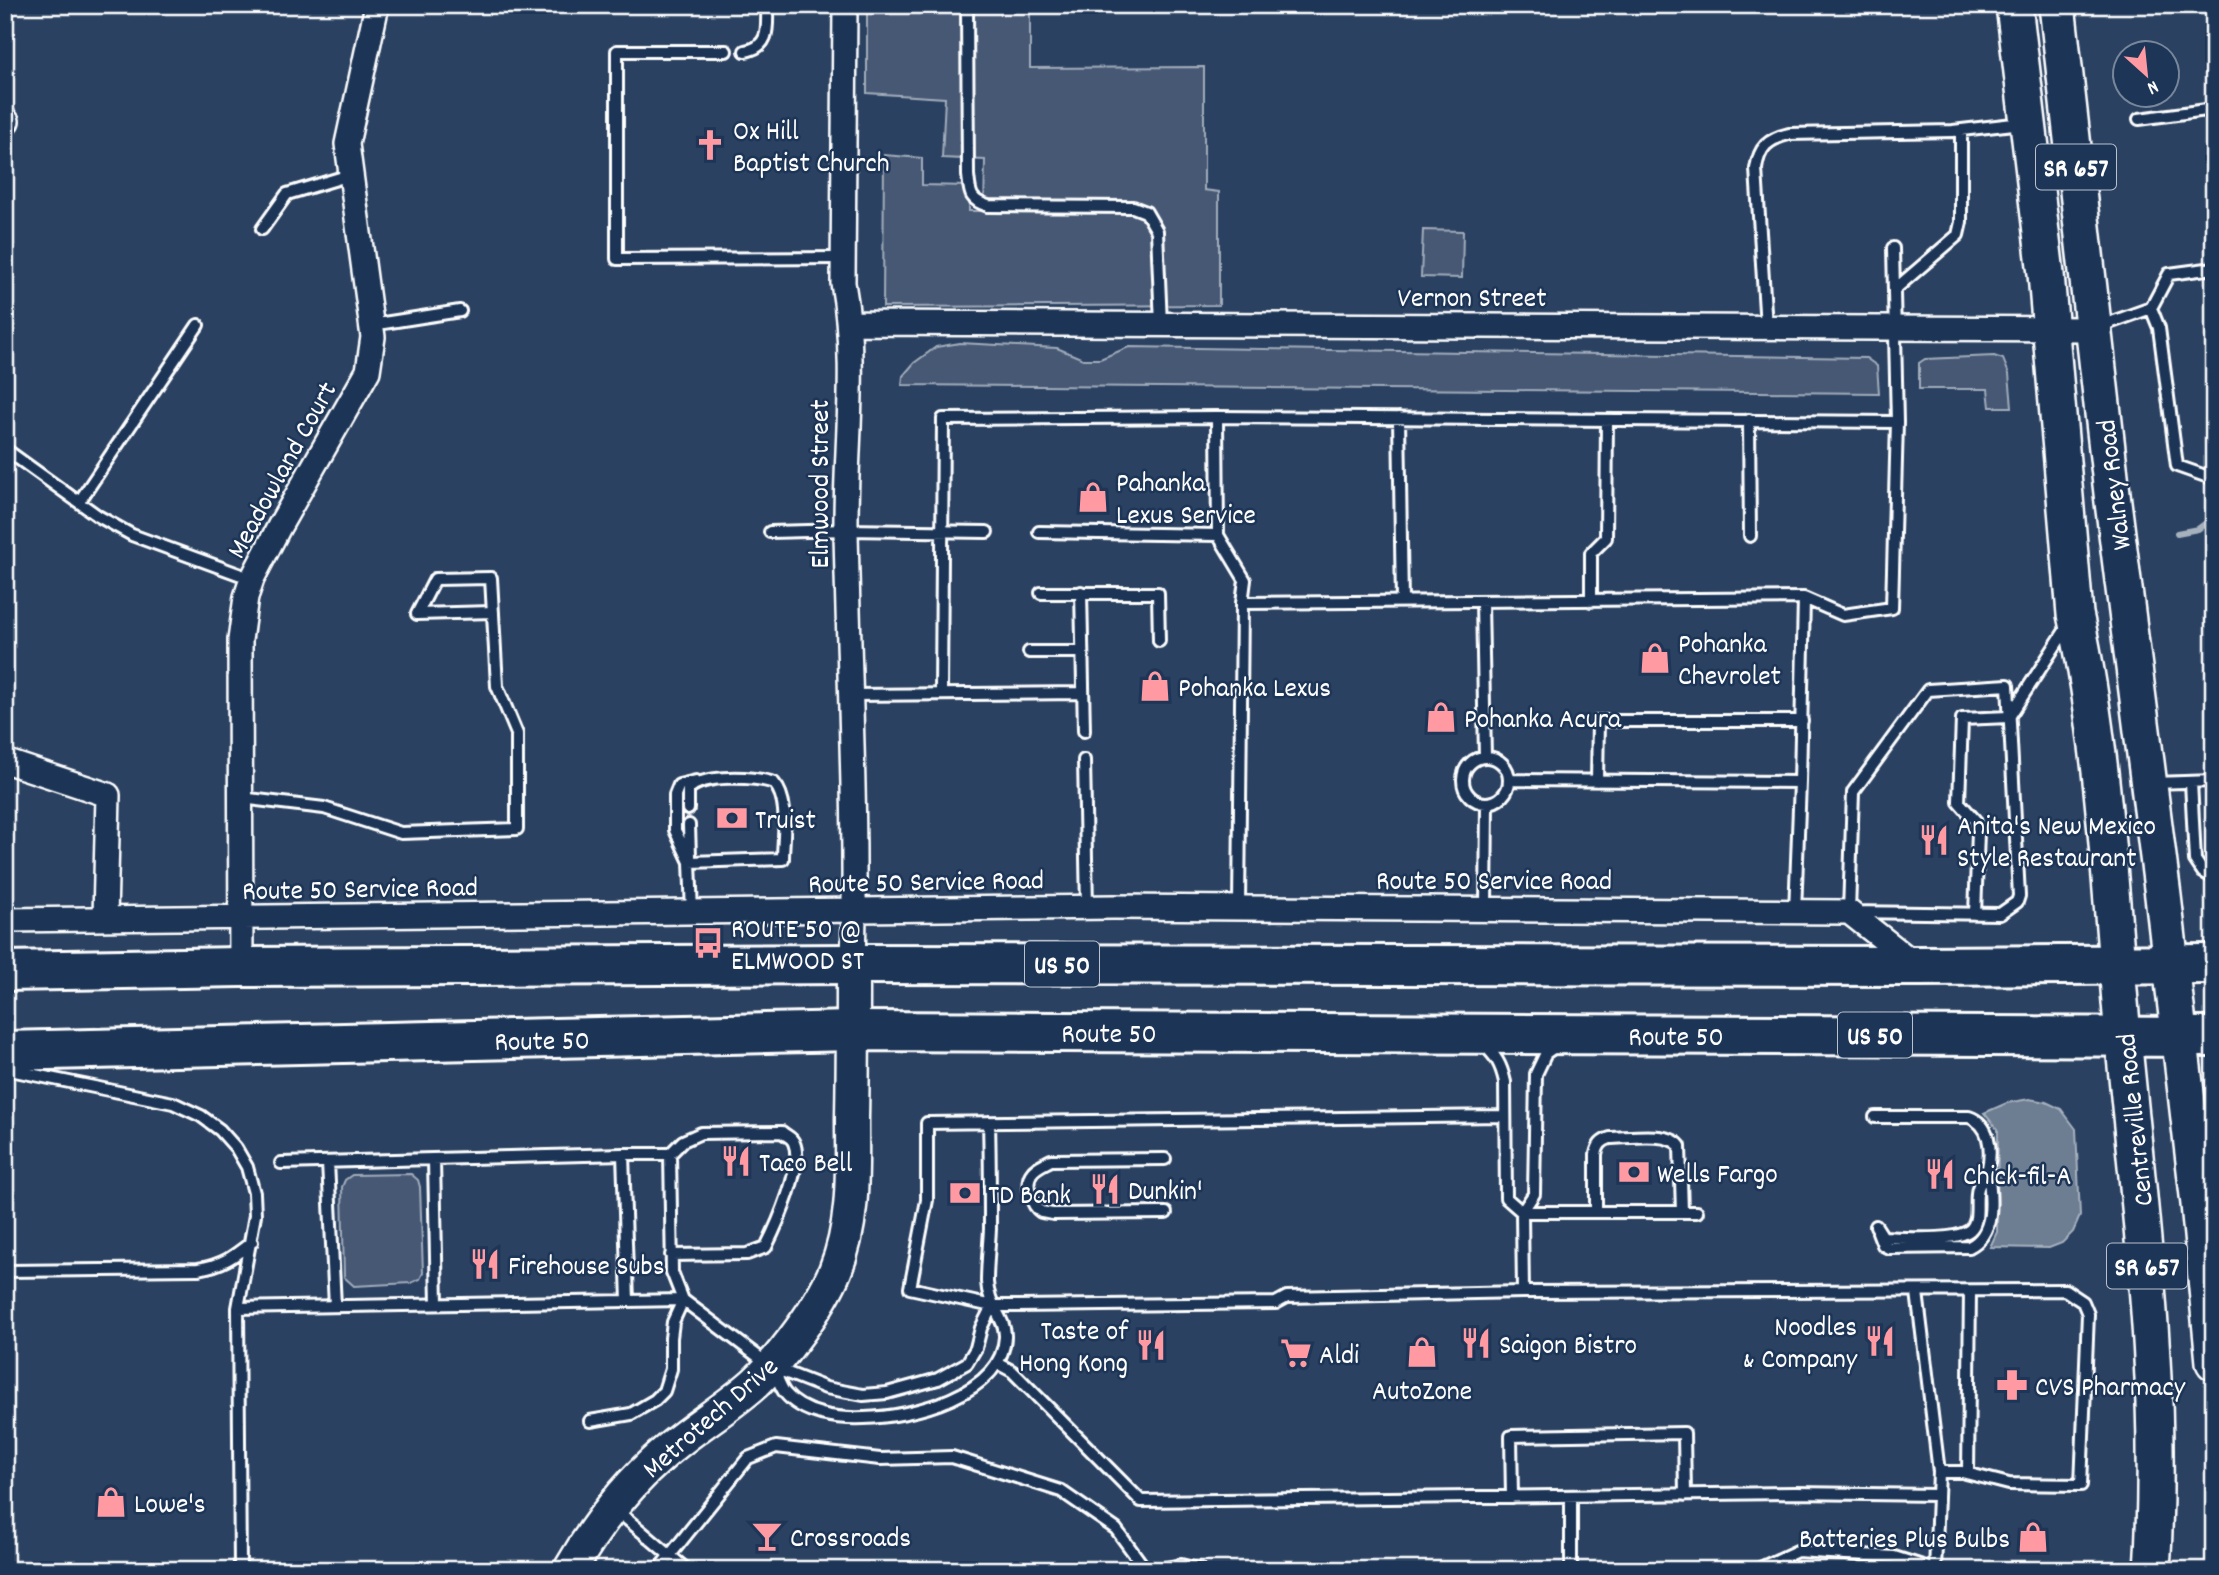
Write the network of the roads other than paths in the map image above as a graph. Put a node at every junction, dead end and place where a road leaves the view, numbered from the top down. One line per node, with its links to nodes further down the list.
1 (377, 5): 15 (street, Meadowland Court)
2 (767, 5): 8 (lane)
3 (845, 5): 18 (street, Elmwood Street)
4 (967, 5): 24 (lane)
5 (2014, 5): 12 (main road, Walney Road / SR 657)
6 (2057, 5): 30 (main road, Walney Road / SR 657)
7 (726, 51): 18 (lane)
8 (745, 51)
9 (2214, 109): 11 (lane)
10 (5, 119): 13 (street)
11 (2139, 119)
12 (2028, 122): 14 (lane); 29 (main road, Walney Road / SR 657)
13 (5, 125)
14 (1961, 130): 20 (lane); 27 (lane)
15 (351, 174): 16 (lane); 26 (street, Meadowland Court)
16 (262, 229)
17 (1893, 248): 20 (lane)
18 (843, 258): 23 (street, Elmwood Street)
19 (2214, 268): 21 (lane)
20 (1894, 290): 28 (lane)
21 (2151, 309): 30 (lane); 37 (lane)
22 (460, 311): 26 (lane)
23 (849, 323): 24 (street, Vernon Street); 39 (street, Elmwood Street)
24 (1161, 324): 27 (street, Vernon Street)
25 (198, 325): 38 (lane)
26 (371, 325): 46 (street, Meadowland Court)
27 (1766, 327): 28 (street, Vernon Street)
28 (1896, 328): 29 (street, Vernon Street); 35 (lane)
29 (2051, 328): 30 (street, Vernon Street); 55 (main road, Walney Road / SR 657)
30 (2094, 329): 75 (main road, Walney Road / SR 657)
31 (1217, 417): 32 (lane); 40 (lane); 44 (lane)
32 (1399, 418): 33 (lane); 51 (lane)
33 (1607, 419): 34 (lane); 50 (lane)
34 (1749, 420): 35 (lane); 45 (lane)
35 (1897, 422): 49 (lane)
36 (5, 449): 38 (lane)
37 (2214, 479)
38 (79, 502): 46 (lane)
39 (846, 530): 40 (lane); 42 (lane); 61 (street, Elmwood Street)
40 (943, 531): 41 (lane); 60 (lane)
41 (987, 531)
42 (770, 532)
43 (1039, 532): 44 (lane)
44 (1218, 535): 53 (lane)
45 (1750, 536)
46 (252, 579): 76 (street, Meadowland Court)
47 (1081, 592): 48 (lane); 56 (lane); 58 (lane)
48 (1041, 593)
49 (1804, 598): 50 (lane); 63 (lane)
50 (1591, 601): 52 (lane)
51 (1402, 602): 52 (lane); 53 (lane)
52 (1482, 602): 65 (lane)
53 (1242, 603): 83 (lane)
54 (493, 612): 54 (lane); 76 (lane)
55 (2076, 614): 62 (lane); 94 (main road, Walney Road / SR 657)
56 (1159, 641)
57 (1029, 652): 58 (lane)
58 (1083, 652): 59 (lane)
59 (1083, 693): 60 (lane); 64 (lane)
60 (941, 694): 61 (lane)
61 (850, 695): 85 (street, Elmwood Street)
62 (2009, 717): 87 (lane); 89 (lane); 89 (lane)
63 (1801, 721): 71 (lane); 73 (lane)
64 (1084, 732)
65 (1485, 757): 70 (lane); 77 (lane)
66 (1084, 760): 82 (lane)
67 (5, 761): 68 (street)
68 (16, 770): 90 (street)
69 (703, 780): 78 (lane); 80 (lane); 80 (lane)
70 (1509, 780): 71 (lane); 77 (lane)
71 (1597, 781): 73 (lane)
72 (2214, 781): 74 (lane)
73 (1800, 782): 86 (lane)
74 (2191, 782): 75 (lane); 81 (lane)
75 (2148, 783): 95 (main road, Walney Road / SR 657)
76 (241, 798): 91 (street, Meadowland Court)
77 (1487, 803): 84 (lane)
78 (688, 809)
79 (689, 825): 80 (lane)
80 (690, 862): 88 (lane)
81 (2214, 878)
82 (1087, 907): 83 (street, Route 50 Service Road); 85 (street, Route 50 Service Road)
83 (1239, 908): 84 (street, Route 50 Service Road)
84 (1486, 908): 86 (street, Route 50 Service Road)
85 (855, 911): 88 (street, Route 50 Service Road); 93 (street, Elmwood Street)
86 (1794, 912): 87 (street, Route 50 Service Road)
87 (1849, 912): 89 (lane); 97 (street)
88 (692, 913): 91 (street, Route 50 Service Road)
89 (1975, 914)
90 (105, 918): 91 (street, Route 50 Service Road); 92 (street, Route 50 Service Road)
91 (242, 919): 98 (street, Meadowland Court)
92 (5, 920)
93 (853, 964): 97 (highway, US 50); 98 (highway, US 50); 100 (street, Metrotech Drive)
94 (2118, 964): 95 (highway, US 50); 97 (highway, US 50); 103 (main road, Centreville Road / SR 657)
95 (2171, 964): 96 (highway, US 50); 104 (main road, Centreville Road / SR 657)
96 (2214, 964)
97 (1918, 966)
98 (240, 967): 99 (highway, US 50)
99 (5, 971)
100 (853, 1031): 101 (highway, Route 50 / US 50); 105 (highway, Route 50 / US 50); 137 (street, Metrotech Drive)
101 (1470, 1034): 102 (highway, Route 50 / US 50); 107 (lane)
102 (1572, 1034): 103 (highway, Route 50 / US 50); 117 (lane)
103 (2124, 1037): 104 (highway, Route 50 / US 50); 147 (main road, Centreville Road / SR 657)
104 (2196, 1037): 116 (main road, Centreville Road / SR 657)
105 (5, 1051)
106 (5, 1069): 123 (lane)
107 (1504, 1116): 109 (lane); 117 (lane)
108 (1875, 1118): 122 (lane)
109 (989, 1122): 133 (lane); 133 (lane)
110 (622, 1154): 111 (lane); 113 (lane); 130 (lane)
111 (670, 1154): 124 (lane); 124 (lane)
112 (1165, 1159): 121 (lane)
113 (434, 1160): 114 (lane); 131 (lane)
114 (328, 1162): 115 (lane); 132 (lane)
115 (281, 1163)
116 (2206, 1203): 135 (main road, Centreville Road / SR 657)
117 (1522, 1212): 118 (lane); 126 (lane)
118 (1596, 1212): 119 (lane); 119 (lane)
119 (1682, 1212): 120 (lane)
120 (1697, 1212)
121 (1166, 1213)
122 (1876, 1226)
123 (252, 1242): 125 (lane); 134 (lane)
124 (671, 1255): 129 (lane)
125 (5, 1271)
126 (1523, 1292): 127 (lane); 133 (lane)
127 (1917, 1292): 128 (lane); 139 (lane)
128 (1970, 1292): 140 (lane); 140 (lane)
129 (683, 1300): 130 (lane); 137 (lane); 138 (lane)
130 (628, 1301): 131 (lane)
131 (437, 1304): 132 (lane)
132 (335, 1306): 134 (lane)
133 (992, 1306): 136 (lane); 137 (lane)
134 (238, 1308): 148 (lane)
135 (2214, 1362)
136 (997, 1363): 137 (lane); 144 (lane)
137 (772, 1367): 145 (street, Metrotech Drive)
138 (590, 1421)
139 (1939, 1472): 140 (lane); 142 (lane)
140 (1968, 1473)
141 (1685, 1495): 142 (lane); 143 (lane); 144 (lane)
142 (1936, 1495): 157 (lane)
143 (1572, 1496): 144 (lane); 155 (lane)
144 (1512, 1497)
145 (612, 1507): 146 (lane); 149 (street, Metrotech Drive)
146 (670, 1555): 150 (lane); 151 (lane); 152 (lane)
147 (2149, 1564)
148 (240, 1570)
149 (570, 1570)
150 (658, 1570)
151 (687, 1570)
152 (1146, 1570)
153 (1156, 1570): 154 (lane)
154 (1201, 1570)
155 (1571, 1570)
156 (1756, 1570): 157 (lane)
157 (1935, 1570)

